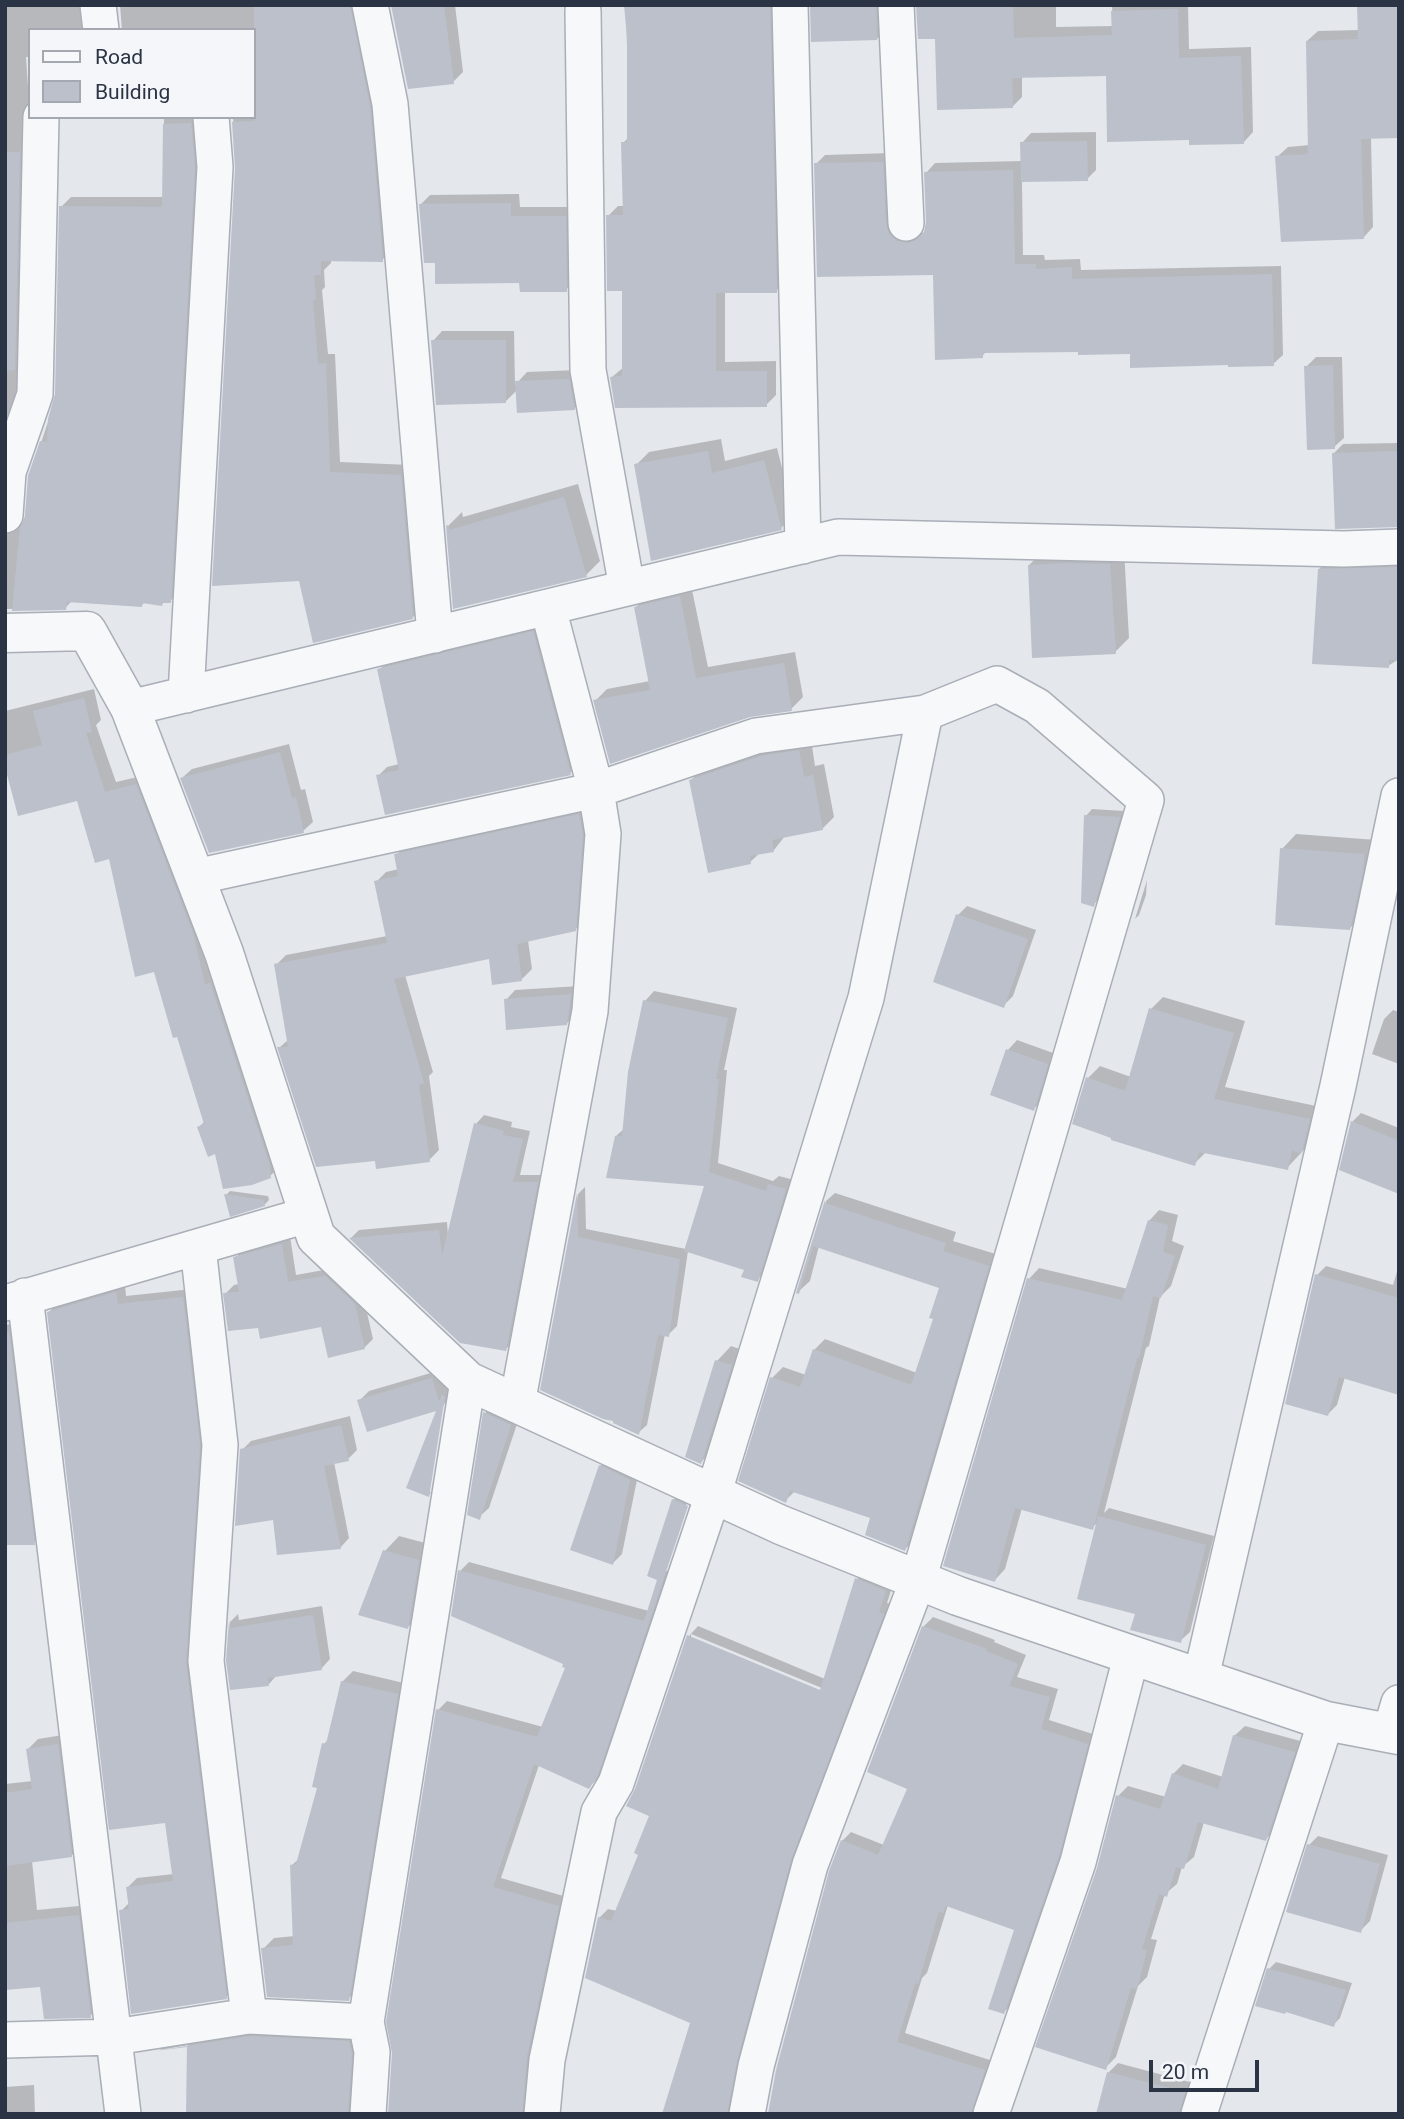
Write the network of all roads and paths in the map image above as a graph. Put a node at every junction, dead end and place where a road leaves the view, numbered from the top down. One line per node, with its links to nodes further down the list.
1 (98, 5): 6 (street)
2 (370, 5): 16 (street)
3 (790, 5): 11 (street)
4 (896, 5): 9 (street)
5 (583, 11): 13 (street)
6 (101, 28)
7 (41, 119): 10 (street)
8 (211, 119): 17 (street)
9 (906, 223)
10 (5, 515)
11 (803, 546): 12 (street); 13 (street)
12 (1399, 547)
13 (627, 588): 14 (street)
14 (548, 608): 16 (street); 20 (street)
15 (5, 633): 18 (street)
16 (435, 635): 17 (street)
17 (186, 695): 18 (street)
18 (130, 708): 22 (street)
19 (925, 713): 20 (street); 28 (street); 29 (street)
20 (596, 790): 22 (street); 27 (street)
21 (1399, 796): 31 (street)
22 (195, 877): 23 (street)
23 (307, 1215): 24 (street); 26 (street)
24 (198, 1247): 25 (street); 34 (street)
25 (15, 1300): 36 (street)
26 (468, 1381): 27 (street); 35 (street)
27 (517, 1404): 28 (street)
28 (713, 1495): 29 (street); 40 (street)
29 (918, 1580): 30 (street); 41 (street)
30 (1131, 1657): 31 (street); 42 (street)
31 (1202, 1677): 32 (street)
32 (1326, 1721): 33 (street); 43 (street)
33 (1396, 1724)
34 (249, 2016): 35 (street); 36 (street)
35 (366, 2022): 39 (street)
36 (115, 2037): 37 (street); 38 (street)
37 (5, 2040)
38 (123, 2114)
39 (368, 2114)
40 (542, 2114)
41 (747, 2114)
42 (990, 2114)
43 (1199, 2114)

